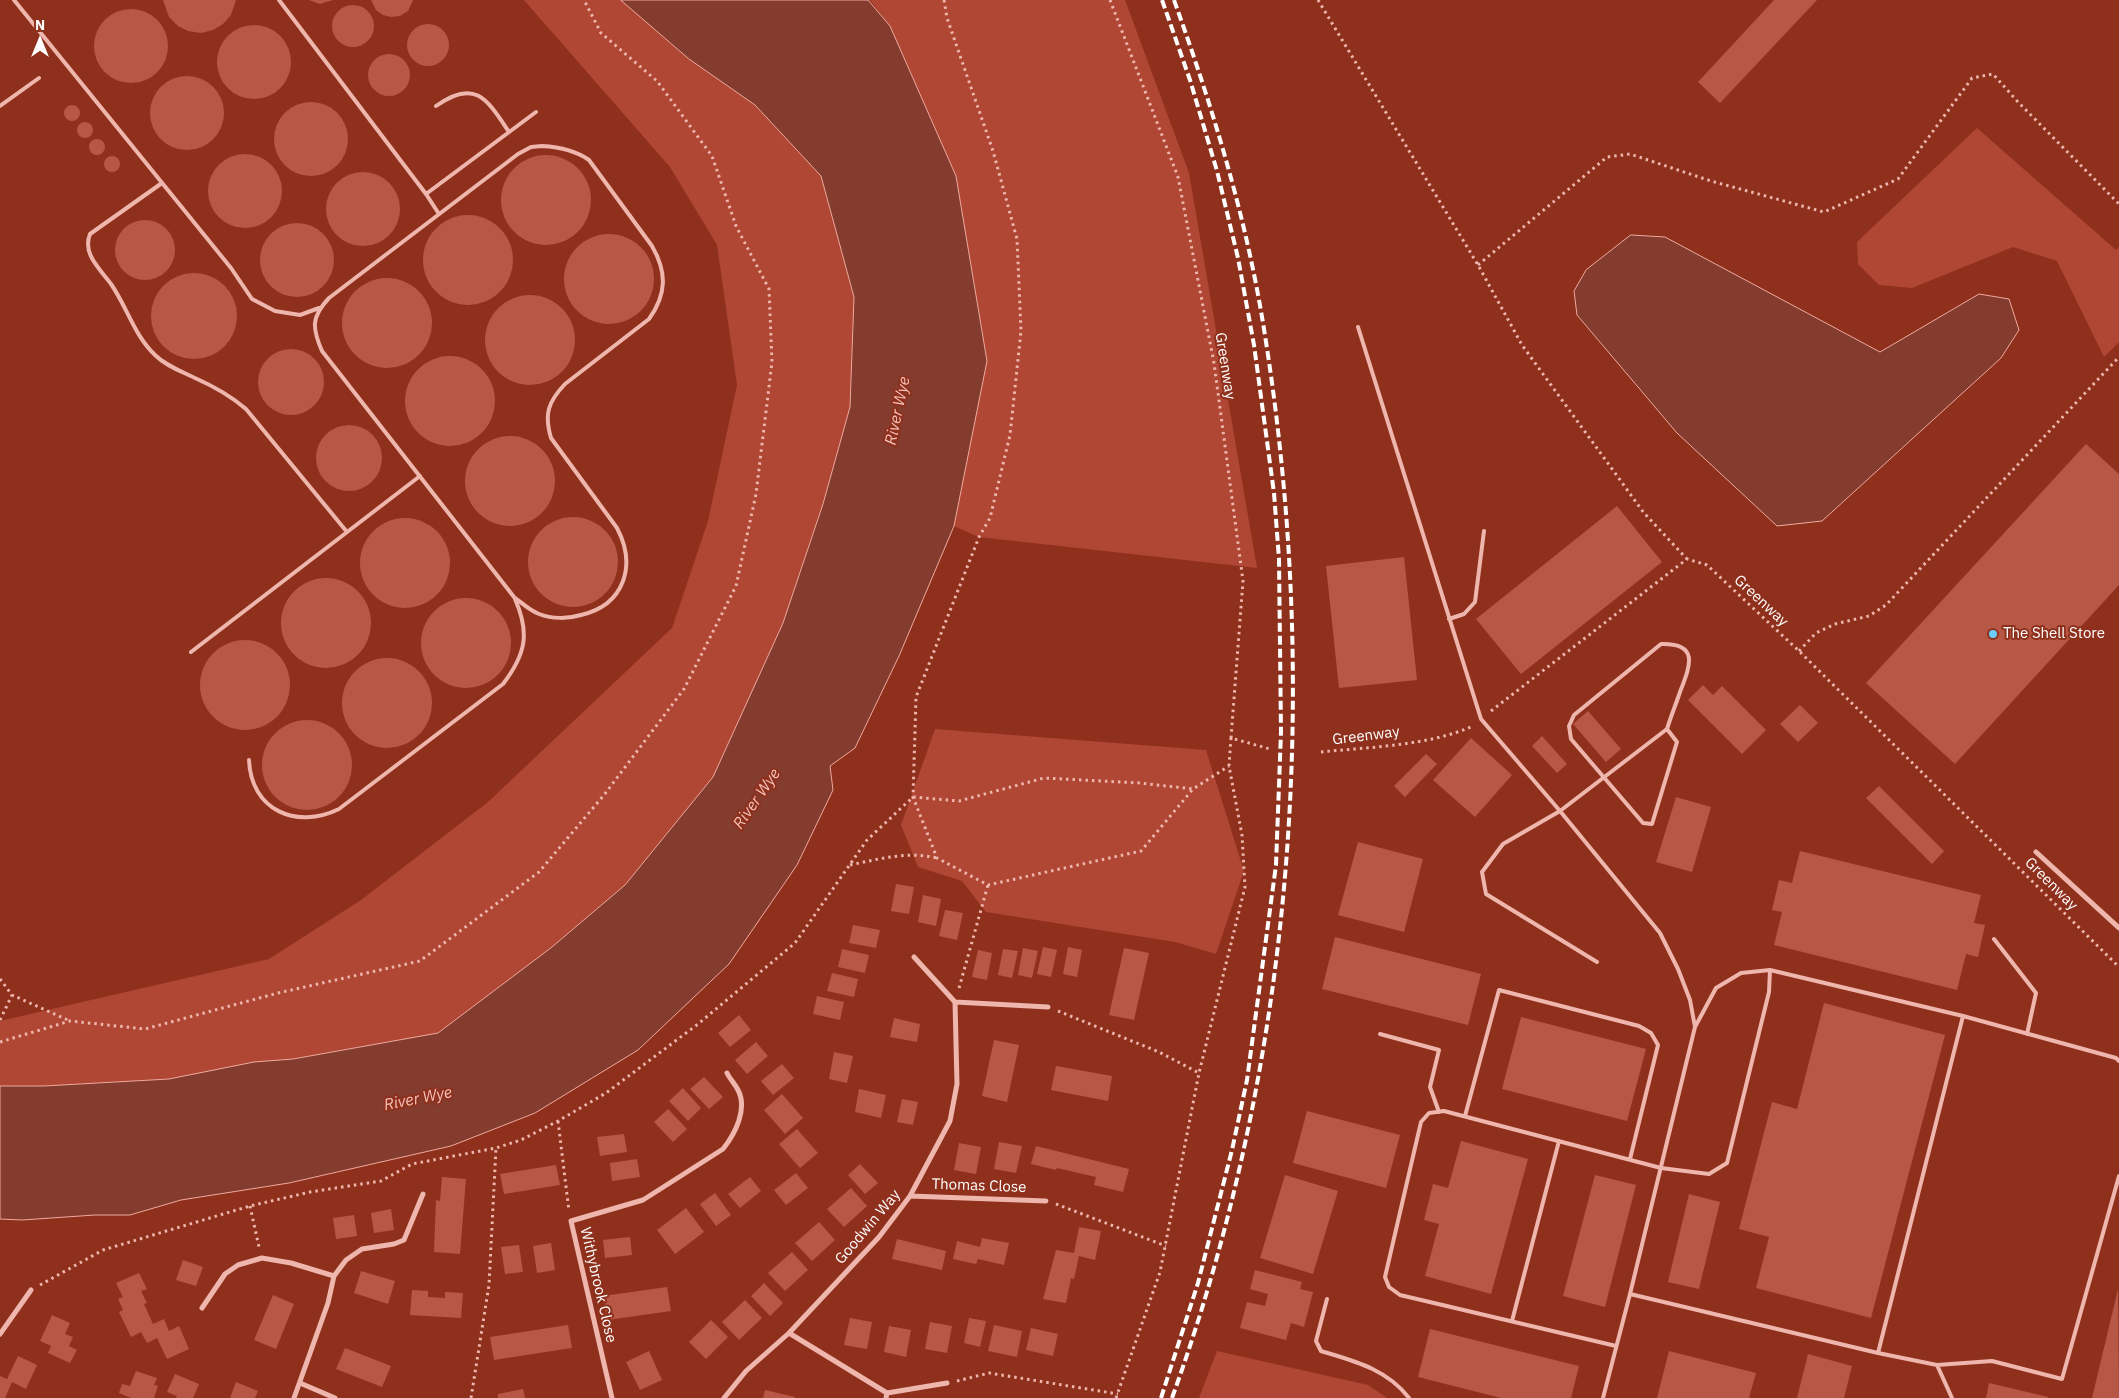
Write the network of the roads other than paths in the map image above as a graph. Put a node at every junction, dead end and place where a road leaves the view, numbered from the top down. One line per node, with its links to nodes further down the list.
1 (14, 0): 8 (lane)
2 (279, 0): 9 (lane)
3 (39, 78): 4 (lane)
4 (0, 106)
5 (436, 106): 7 (lane)
6 (536, 112): 7 (lane)
7 (510, 132): 9 (lane)
8 (162, 183): 11 (lane); 15 (lane)
9 (426, 194): 10 (lane)
10 (439, 214): 11 (lane); 16 (lane)
11 (319, 308): 13 (lane)
12 (1358, 327): 17 (lane)
13 (420, 476): 15 (lane); 16 (lane)
14 (1484, 531): 17 (lane)
15 (347, 532): 18 (lane)
16 (514, 597): 20 (lane)
17 (1450, 619): 22 (lane)
18 (191, 652)
19 (1667, 729): 21 (lane); 21 (lane); 21 (lane)
20 (249, 760)
21 (1604, 777): 22 (lane)
22 (1560, 812): 27 (lane); 32 (lane)
23 (2036, 852): 24 (street)
24 (2119, 928)
25 (1994, 939): 34 (lane)
26 (914, 957): 29 (street)
27 (1597, 962)
28 (1770, 970): 31 (lane); 32 (lane); 41 (lane)
29 (955, 1002): 30 (street); 44 (street, Goodwin Way)
30 (1048, 1008)
31 (1963, 1016): 34 (lane); 55 (lane)
32 (1695, 1027): 41 (lane)
33 (1380, 1034): 37 (lane)
34 (2027, 1034): 35 (lane)
35 (2119, 1061)
36 (727, 1073): 62 (street, Withybrook Close)
37 (1438, 1112): 38 (lane); 51 (lane)
38 (1464, 1116): 39 (lane); 40 (lane)
39 (1559, 1141): 40 (lane); 51 (lane)
40 (1630, 1159): 41 (lane)
41 (1661, 1168): 48 (lane)
42 (2119, 1176): 56 (lane)
43 (422, 1194): 46 (street)
44 (910, 1196): 45 (street, Thomas Close); 52 (street, Goodwin Way)
45 (1046, 1201)
46 (334, 1276): 50 (street); 58 (street)
47 (31, 1290): 53 (street)
48 (1630, 1294): 54 (lane); 55 (lane)
49 (1327, 1299): 64 (lane)
50 (202, 1308)
51 (1512, 1321): 54 (lane)
52 (789, 1333): 59 (street); 63 (street, Goodwin Way)
53 (0, 1334)
54 (1616, 1346): 65 (lane)
55 (1878, 1353): 56 (lane)
56 (1938, 1365): 66 (lane)
57 (947, 1383): 59 (street)
58 (300, 1384): 60 (street); 61 (street)
59 (887, 1396)
60 (294, 1398)
61 (335, 1398)
62 (612, 1398)
63 (724, 1398)
64 (1409, 1398)
65 (1603, 1398)
66 (1952, 1398)

